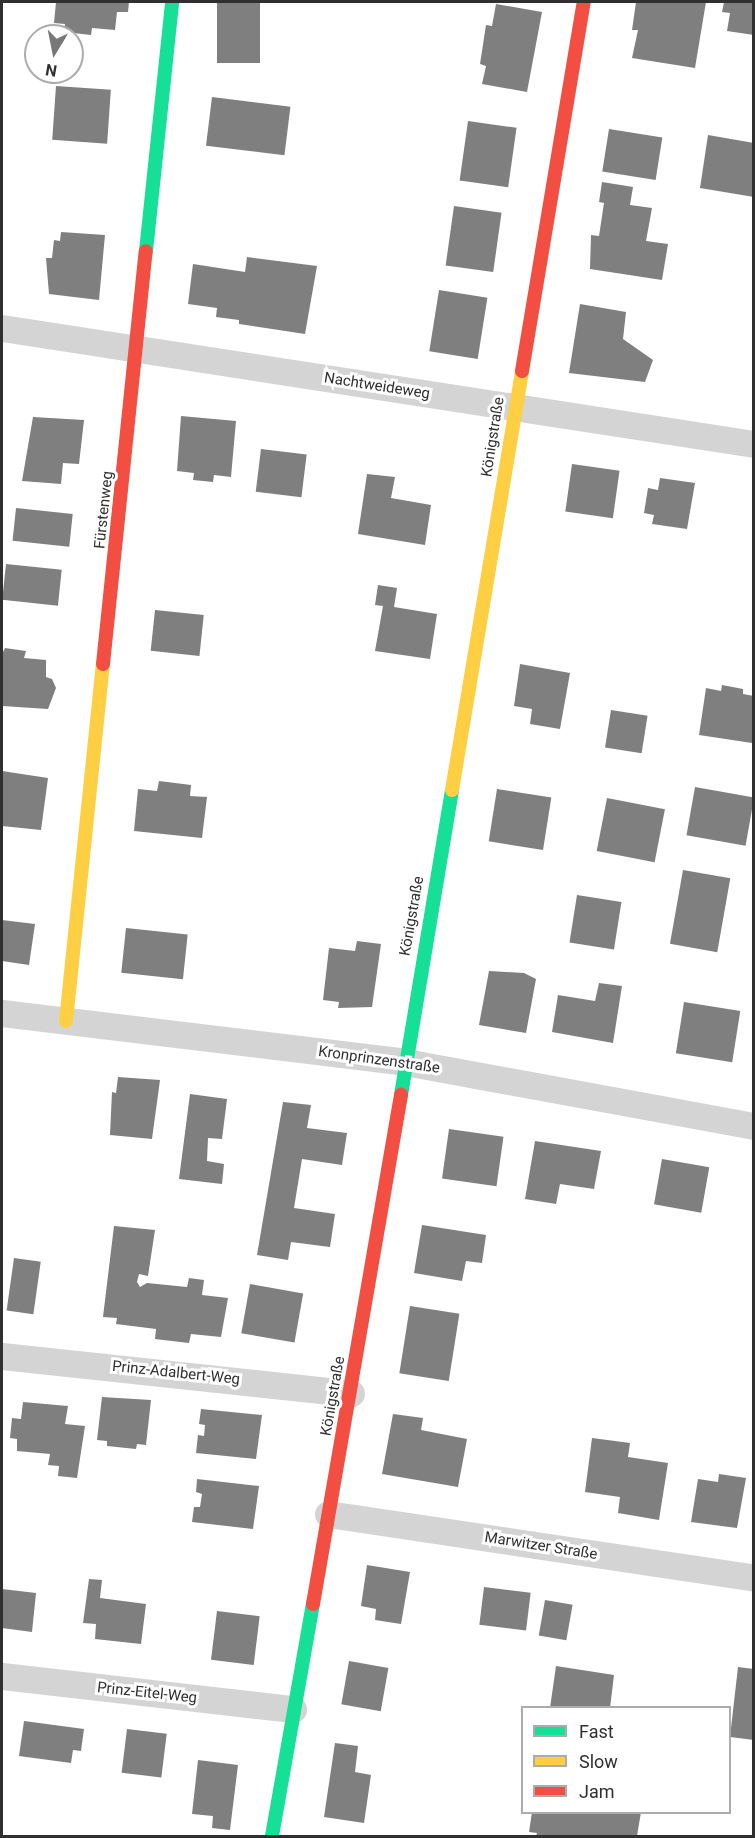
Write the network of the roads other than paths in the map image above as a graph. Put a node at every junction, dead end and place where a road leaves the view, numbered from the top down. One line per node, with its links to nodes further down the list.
1 (172, 2): 4 (street, Fürstenweg)
2 (584, 2): 5 (street, Königstraße)
3 (2, 328): 4 (street, Nachtweideweg)
4 (138, 349): 5 (street, Nachtweideweg); 8 (street, Fürstenweg)
5 (515, 407): 6 (street, Nachtweideweg); 9 (street, Königstraße)
6 (753, 444)
7 (2, 1013): 8 (street, Kronprinzenstraße)
8 (66, 1021): 9 (street, Kronprinzenstraße)
9 (405, 1062): 10 (street, Kronprinzenstraße); 12 (street, Königstraße)
10 (753, 1125)
11 (2, 1356): 12 (street, Prinz-Adalbert-Weg)
12 (351, 1393): 13 (street, Königstraße)
13 (328, 1514): 14 (street, Marwitzer Straße); 16 (street, Königstraße)
14 (753, 1578)
15 (2, 1676): 16 (street, Prinz-Eitel-Weg)
16 (293, 1709): 17 (street, Königstraße)
17 (272, 1836)

